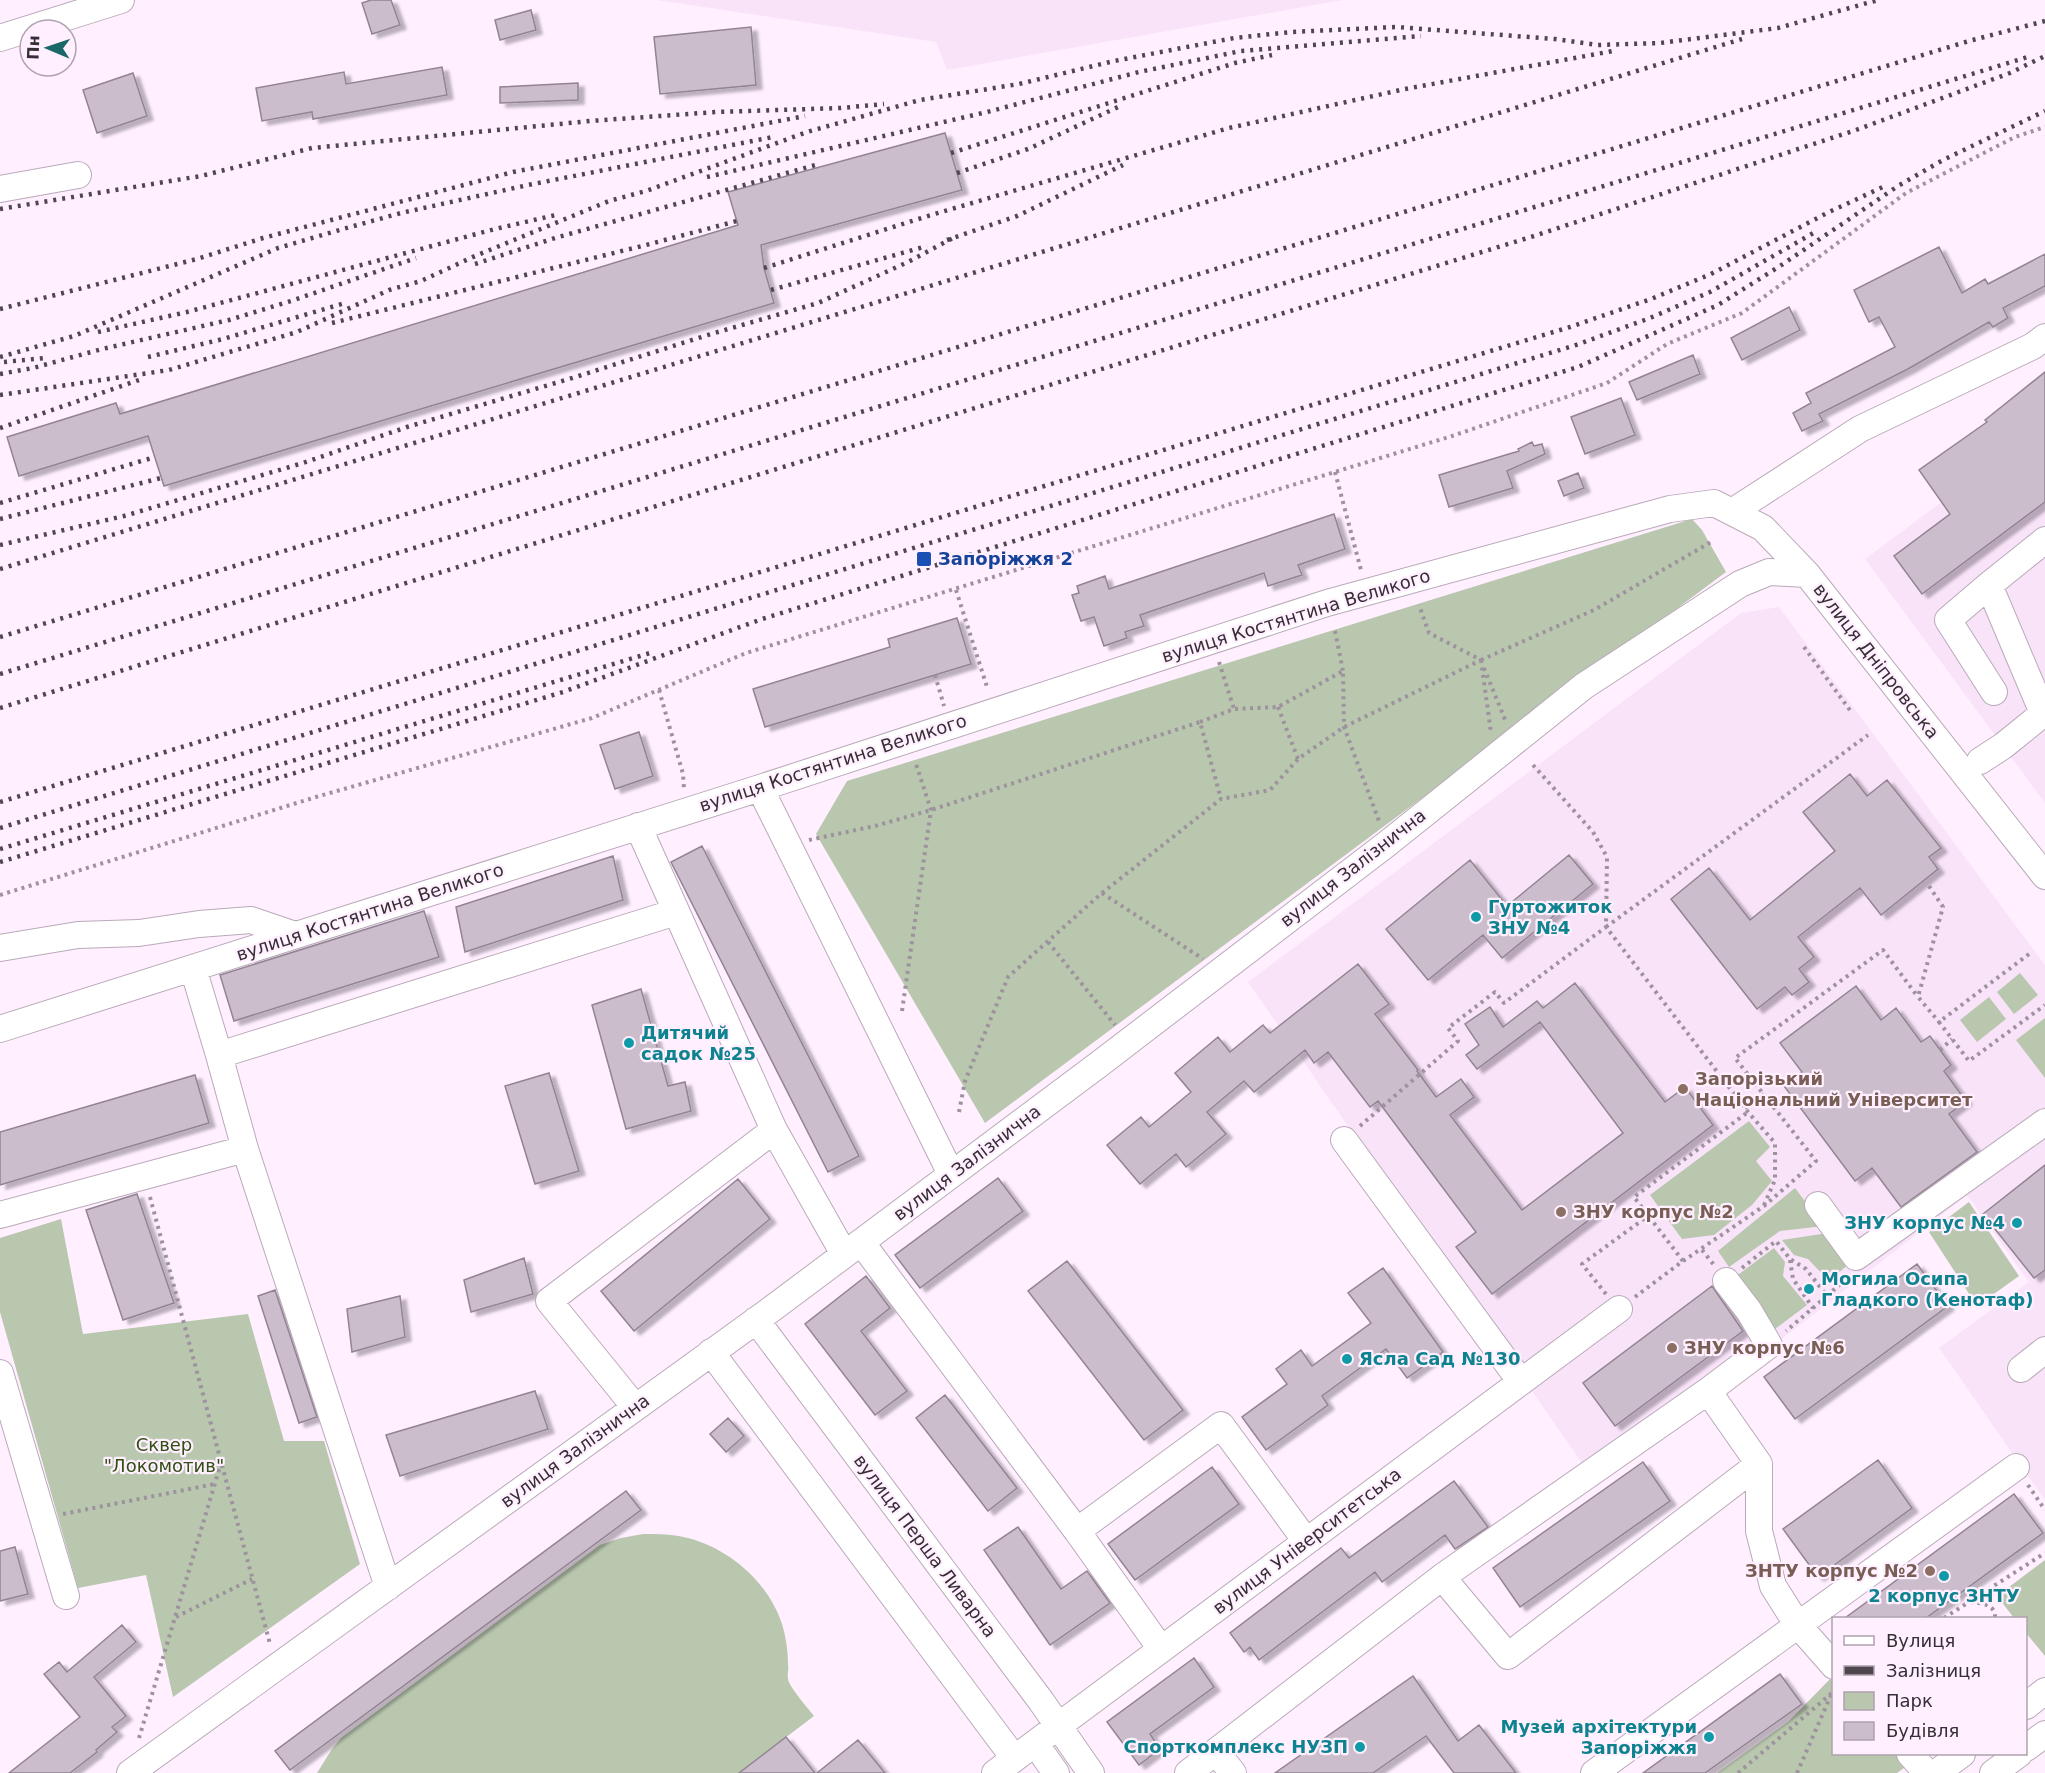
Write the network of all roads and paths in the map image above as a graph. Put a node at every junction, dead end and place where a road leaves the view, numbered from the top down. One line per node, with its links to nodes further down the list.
1 (121, 0): 2 (street)
2 (0, 38)
3 (2045, 127): 7 (path)
4 (78, 175): 5 (street)
5 (0, 189)
6 (2045, 337): 9 (street)
7 (1335, 472): 12 (path); 15 (path)
8 (1670, 510): 9 (street, вулиця Дніпровська); 39 (street, вулиця Костянтина Великого)
9 (1732, 512): 13 (street, вулиця Дніпровська)
10 (2045, 540): 14 (street)
11 (1711, 542): 19 (path)
12 (1362, 574)
13 (1807, 574): 34 (street, вулиця Залізнична); 46 (street, вулиця Дніпровська)
14 (1989, 585): 25 (street); 29 (street)
15 (956, 590): 23 (path); 24 (path)
16 (1419, 605): 19 (path)
17 (1335, 631): 21 (path)
18 (1804, 647): 30 (path)
19 (1481, 660): 32 (path); 34 (path); 34 (path)
20 (1220, 666): 28 (path)
21 (1343, 671): 27 (path); 32 (path)
22 (935, 675): 26 (path)
23 (660, 690): 40 (path); 49 (path)
24 (988, 690)
25 (1994, 692)
26 (944, 704)
27 (1278, 707): 28 (path); 35 (path)
28 (1234, 709): 31 (path)
29 (2044, 712): 37 (street)
30 (1852, 713)
31 (1200, 722): 41 (path); 42 (path)
32 (1344, 728): 35 (path); 45 (path)
33 (1868, 735): 51 (path)
34 (1504, 750): 45 (street, вулиця Залізнична)
35 (1298, 759): 41 (path)
36 (915, 760): 42 (path)
37 (1980, 761)
38 (1533, 765): 51 (path)
39 (760, 788): 43 (street, вулиця Костянтина Великого); 75 (street)
40 (684, 789)
41 (1221, 799): 48 (path)
42 (931, 810): 44 (path); 60 (path)
43 (638, 826): 50 (street); 52 (street, вулиця Костянтина Великого)
44 (803, 841)
45 (1388, 843): 57 (street, вулиця Залізнична)
46 (2045, 876)
47 (1929, 886): 58 (path)
48 (1102, 893): 53 (path); 57 (path)
49 (0, 895)
50 (676, 912): 66 (street); 72 (street)
51 (1606, 927): 68 (path); 73 (path)
52 (295, 935): 54 (street); 56 (street, вулиця Костянтина Великого)
53 (1048, 942): 64 (path); 69 (path)
54 (0, 948)
55 (2029, 954): 61 (path)
56 (193, 968): 62 (street, вулиця Костянтина Великого); 66 (street)
57 (1221, 970): 64 (street, вулиця Залізнична)
58 (1918, 997): 61 (path); 67 (path)
59 (2045, 1005): 63 (path)
60 (902, 1011)
61 (1938, 1022): 63 (path)
62 (0, 1029)
63 (1952, 1039): 65 (path)
64 (1128, 1042): 75 (street, вулиця Залізнична)
65 (1940, 1050)
66 (219, 1055): 74 (street)
67 (1764, 1094): 68 (path); 78 (path)
68 (1745, 1108): 70 (path)
69 (959, 1112)
70 (1748, 1112): 78 (path); 80 (path)
71 (2045, 1122): 77 (street)
72 (774, 1130): 81 (street); 95 (street)
73 (1344, 1140): 93 (street)
74 (245, 1149): 76 (street); 107 (street)
75 (951, 1174): 81 (street, вулиця Залізнична)
76 (145, 1176): 79 (street); 96 (path)
77 (1818, 1205)
78 (1764, 1206): 83 (path)
79 (0, 1215)
80 (1648, 1216): 83 (path); 86 (path)
81 (853, 1248): 87 (street, вулиця Залізнична); 102 (street)
82 (1790, 1259): 84 (path); 85 (path); 85 (path)
83 (1683, 1261): 86 (path)
84 (1726, 1281): 88 (street)
85 (1813, 1308): 88 (path)
86 (1619, 1309): 93 (street, вулиця Університетська)
87 (756, 1320): 90 (street, вулиця Залізнична); 121 (street, вулиця Перша Ливарна)
88 (1769, 1345): 94 (street)
89 (2045, 1350): 91 (street)
90 (711, 1352): 95 (street, вулиця Залізнична); 129 (street)
91 (2020, 1369)
92 (0, 1373): 101 (street)
93 (1521, 1382): 103 (street, вулиця Університетська)
94 (1708, 1391): 97 (street); 105 (street)
95 (635, 1407): 107 (street, вулиця Залізнична)
96 (222, 1462): 99 (path); 106 (path)
97 (1759, 1464): 105 (street); 113 (street)
98 (2016, 1467): 100 (path); 113 (street)
99 (215, 1484): 101 (path); 110 (path)
100 (2045, 1510)
101 (43, 1518): 108 (street)
102 (1077, 1531): 103 (street); 115 (street)
103 (1306, 1541): 115 (street, вулиця Університетська)
104 (2045, 1553): 109 (path)
105 (1442, 1576): 125 (street)
106 (252, 1578): 110 (path); 114 (path)
107 (387, 1587): 130 (street, вулиця Залізнична)
108 (66, 1596)
109 (1969, 1602): 111 (path); 112 (path)
110 (175, 1617): 123 (path)
111 (1946, 1617)
112 (1995, 1617)
113 (1797, 1624): 116 (street); 134 (street)
114 (271, 1645)
115 (1161, 1649): 121 (street, вулиця Університетська)
116 (1832, 1665)
117 (2045, 1691): 120 (street)
118 (1832, 1692): 135 (path)
119 (1832, 1693): 136 (path)
120 (2027, 1704)
121 (1057, 1726): 129 (street, вулиця Університетська); 131 (street, вулиця Перша Ливарна)
122 (2045, 1734): 124 (street)
123 (138, 1743)
124 (2027, 1748)
125 (1216, 1752): 132 (street); 133 (street)
126 (1911, 1755): 137 (street)
127 (1961, 1755): 138 (street)
128 (2018, 1755): 139 (street)
129 (1005, 1766)
130 (130, 1773)
131 (1091, 1773)
132 (1188, 1773)
133 (1233, 1773)
134 (1594, 1773)
135 (1738, 1773)
136 (1797, 1773)
137 (1927, 1773)
138 (1936, 1773)
139 (1993, 1773)

